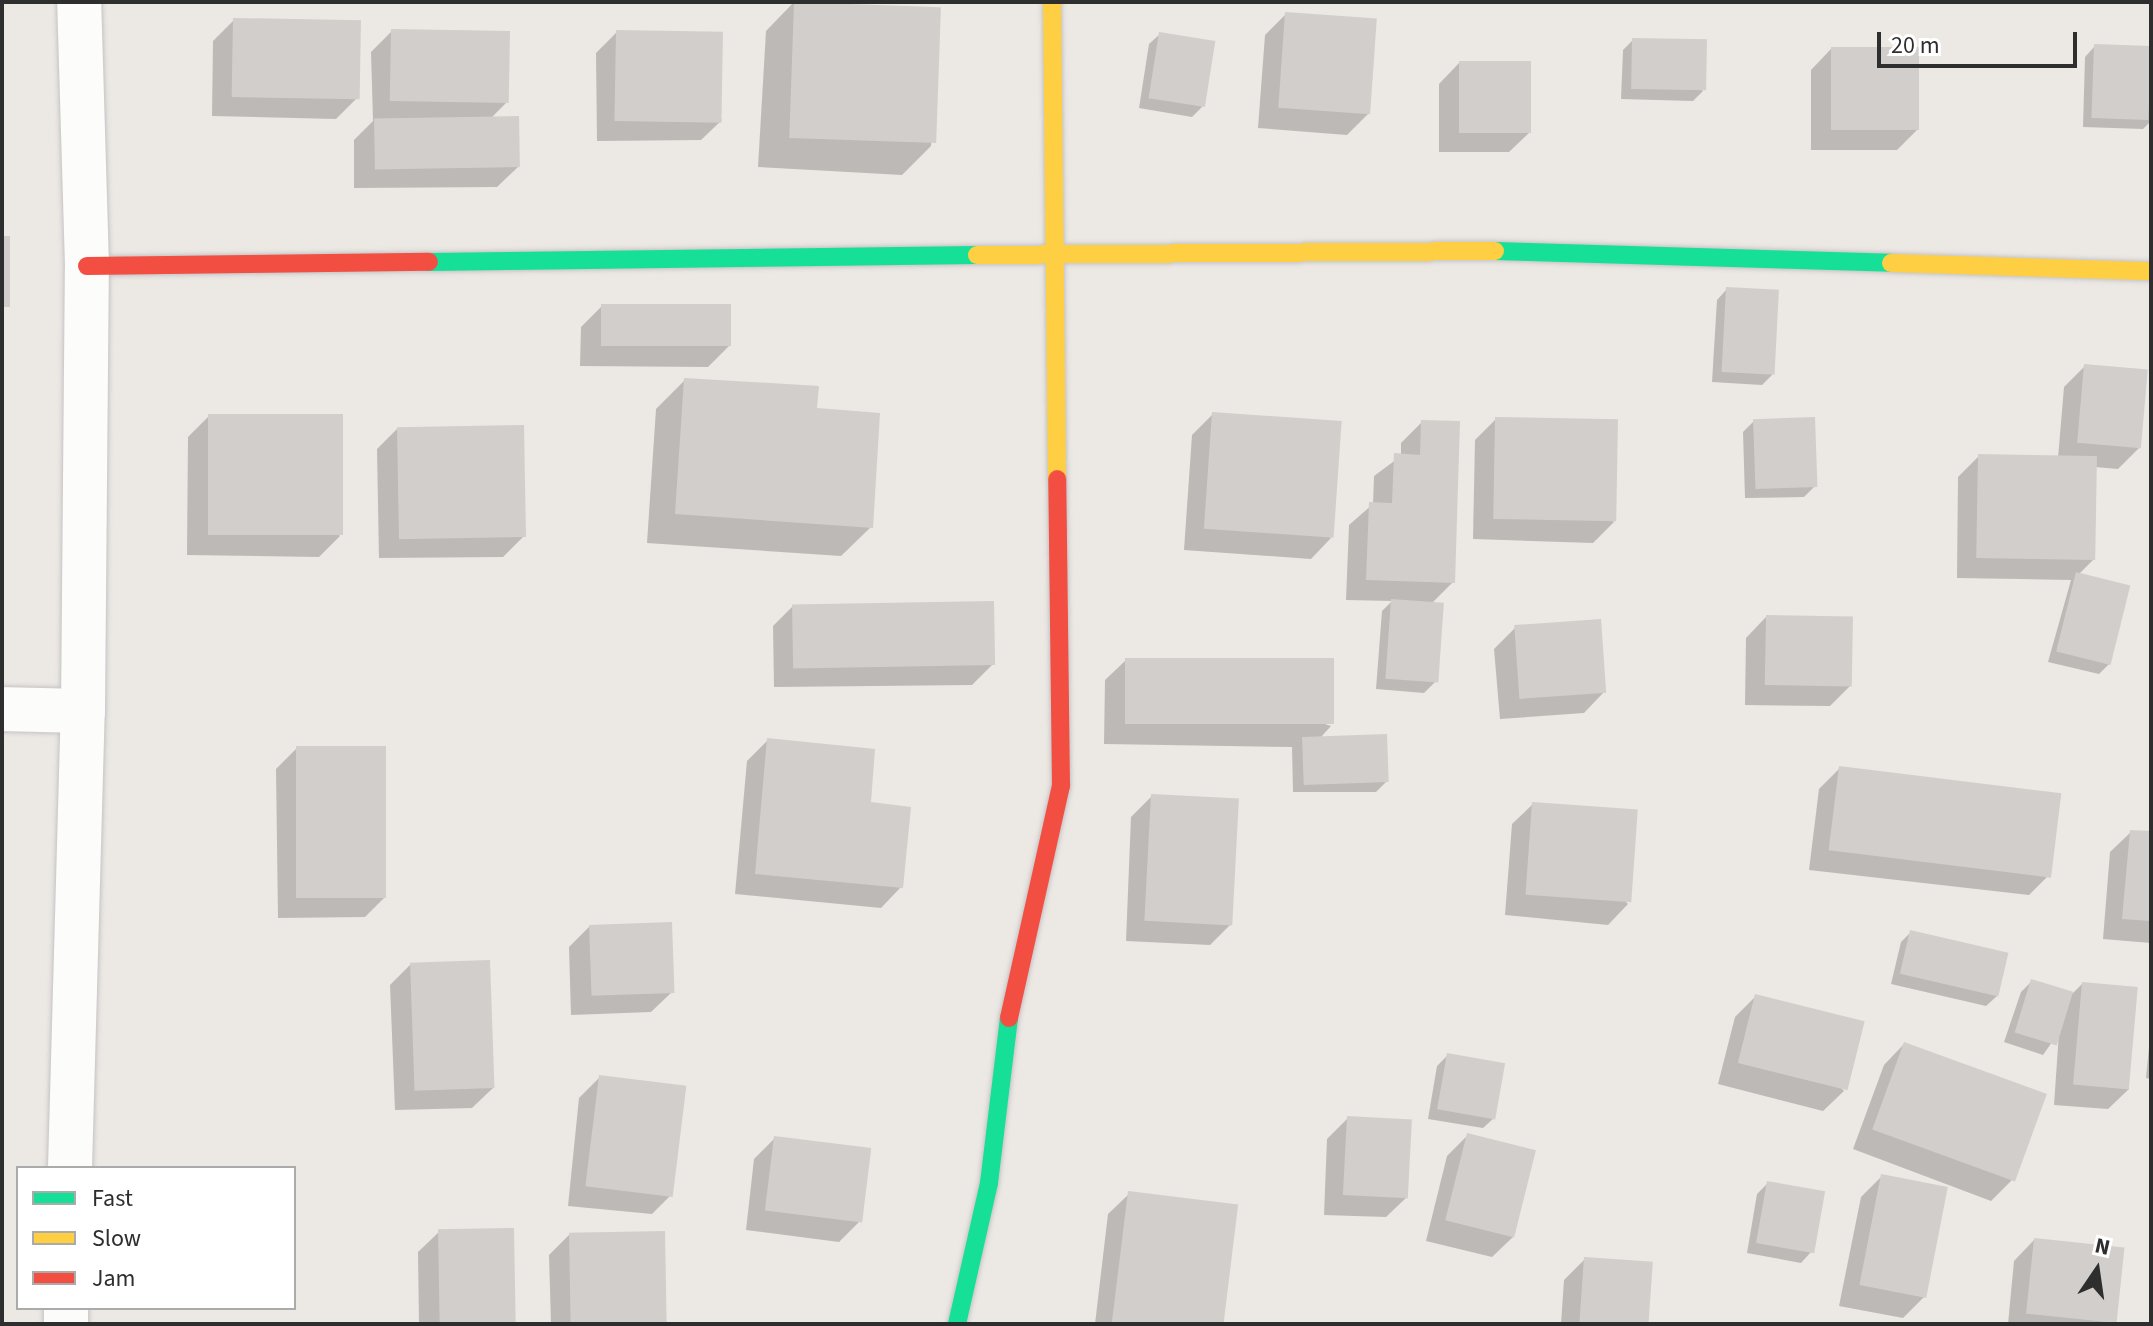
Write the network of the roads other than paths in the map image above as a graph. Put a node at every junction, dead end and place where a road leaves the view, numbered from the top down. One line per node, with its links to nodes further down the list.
1 (79, 2): 4 (street)
2 (1052, 2): 3 (street)
3 (1059, 253): 4 (street); 5 (street); 9 (street)
4 (87, 266): 7 (street)
5 (2151, 271)
6 (2, 709): 7 (street)
7 (83, 711): 8 (street)
8 (70, 1166)
9 (957, 1324)

